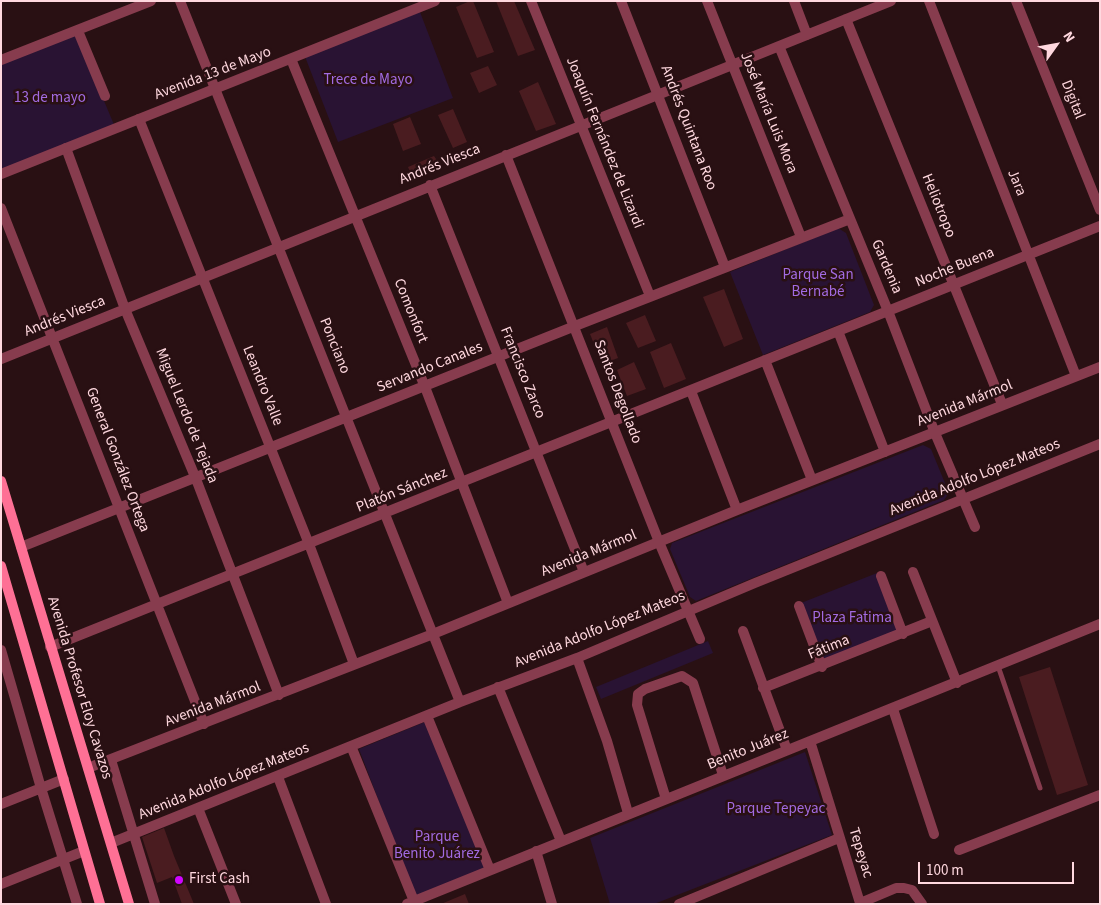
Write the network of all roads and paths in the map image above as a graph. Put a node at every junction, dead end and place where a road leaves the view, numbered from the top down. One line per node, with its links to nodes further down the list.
1 (151, 1): 12 (street)
2 (180, 1): 18 (street, Ponciano)
3 (435, 1): 15 (street, Avenida 13 de Mayo)
4 (531, 1): 22 (street, Joaquín Fernández de Lizardi)
5 (621, 1): 19 (street, Andrés Quintana Roo)
6 (707, 1): 17 (street, José María Luis Mora)
7 (794, 1): 13 (street)
8 (929, 1): 34 (street, Jara)
9 (1016, 1): 28 (street, Digital)
10 (886, 2): 11 (street, Andrés Viesca)
11 (846, 19): 13 (street, Andrés Viesca); 37 (street, Heliotropo)
12 (78, 31): 16 (street); 20 (street)
13 (807, 35): 14 (street, Andrés Viesca)
14 (779, 46): 17 (street, Andrés Viesca); 30 (street, Gardenia)
15 (291, 59): 18 (street, Avenida 13 de Mayo); 29 (street, Comonfort)
16 (1, 60)
17 (732, 65): 19 (street, Andrés Viesca); 32 (street, José María Luis Mora)
18 (216, 89): 21 (street, Avenida 13 de Mayo); 33 (street, Ponciano)
19 (658, 94): 22 (street, Andrés Viesca); 35 (street, Andrés Quintana Roo)
20 (105, 96)
21 (139, 119): 23 (street, Avenida 13 de Mayo); 36 (street, Leandro Valle)
22 (581, 125): 24 (street, Andrés Viesca); 38 (street, Joaquín Fernández de Lizardi)
23 (66, 148): 25 (street, Avenida 13 de Mayo); 39 (street, Miguel Lerdo de Tejada)
24 (506, 155): 26 (street, Andrés Viesca); 41 (street, Santos Degollado)
25 (1, 174)
26 (430, 185): 29 (street, Andrés Viesca); 44 (street, Francisco Zarco)
27 (1, 208): 43 (street, General González Ortega)
28 (1100, 210)
29 (355, 215): 33 (street, Andrés Viesca); 49 (street, Comonfort)
30 (850, 219): 32 (street, Servando Canales); 40 (street, Gardenia)
31 (1100, 226): 34 (street, Noche Buena)
32 (801, 237): 35 (street, Servando Canales)
33 (278, 246): 36 (street, Andrés Viesca); 52 (street, Ponciano)
34 (1028, 255): 37 (street, Noche Buena); 48 (street, Jara)
35 (725, 267): 38 (street, Servando Canales)
36 (202, 278): 39 (street, Andrés Viesca); 56 (street, Leandro Valle)
37 (954, 284): 40 (street, Noche Buena); 51 (street, Heliotropo)
38 (650, 296): 41 (street, Servando Canales)
39 (125, 309): 43 (street, Andrés Viesca); 59 (street, Miguel Lerdo de Tejada)
40 (888, 310): 42 (street, Noche Buena); 54 (street, Gardenia)
41 (575, 326): 44 (street, Servando Canales); 53 (street, Santos Degollado)
42 (838, 331): 46 (street, Noche Buena); 58 (street)
43 (53, 338): 45 (street, Andrés Viesca); 64 (street, General González Ortega)
44 (500, 356): 49 (street, Servando Canales); 57 (street, Francisco Zarco)
45 (1, 359)
46 (765, 360): 50 (street, Platón Sánchez); 61 (street)
47 (1100, 366): 48 (street, Avenida Mármol)
48 (1076, 376): 51 (street, Avenida Mármol)
49 (424, 387): 52 (street, Servando Canales); 62 (street, Comonfort)
50 (691, 391): 53 (street, Platón Sánchez); 65 (street)
51 (1002, 404): 54 (street, Avenida Mármol)
52 (347, 418): 56 (street, Servando Canales); 66 (street, Ponciano)
53 (613, 422): 57 (street, Platón Sánchez); 68 (street, Santos Degollado)
54 (935, 433): 58 (street, Avenida Mármol); 63 (street, Gardenia)
55 (1100, 444): 63 (street, Avenida Adolfo López Mateos)
56 (271, 448): 59 (street, Servando Canales); 69 (street, Leandro Valle)
57 (538, 452): 62 (street, Platón Sánchez); 72 (street, Francisco Zarco)
58 (885, 452): 61 (street, Avenida Mármol)
59 (196, 479): 64 (street, Servando Canales); 74 (street, Miguel Lerdo de Tejada)
60 (1, 480): 70 (main road, Avenida Profesor Eloy Cavazos)
61 (812, 480): 65 (street, Avenida Mármol)
62 (462, 483): 66 (street, Platón Sánchez); 77 (street, Comonfort)
63 (963, 500): 67 (street, Gardenia); 80 (street, Avenida Adolfo López Mateos)
64 (120, 509): 70 (street, Servando Canales); 78 (street, General González Ortega)
65 (737, 510): 68 (street, Avenida Mármol)
66 (384, 514): 69 (street, Platón Sánchez); 84 (street, Ponciano)
67 (974, 527)
68 (659, 542): 72 (street, Avenida Mármol); 80 (street, Santos Degollado)
69 (310, 544): 74 (street, Platón Sánchez); 90 (street, Leandro Valle)
70 (21, 547): 87 (main road, Avenida Profesor Eloy Cavazos)
71 (1, 566): 76 (main road)
72 (584, 572): 77 (street, Avenida Mármol)
73 (913, 572): 81 (street)
74 (232, 574): 78 (street, Platón Sánchez); 96 (street, Miguel Lerdo de Tejada)
75 (881, 576): 85 (street)
76 (3, 578): 108 (main road)
77 (508, 603): 84 (street, Avenida Mármol)
78 (156, 604): 87 (street, Platón Sánchez); 100 (street, General González Ortega)
79 (799, 606): 92 (street)
80 (688, 611): 86 (street, Santos Degollado); 89 (street, Avenida Adolfo López Mateos)
81 (932, 621): 85 (street, Fátima); 93 (street)
82 (1100, 624): 91 (street, Benito Juárez)
83 (743, 631): 95 (street)
84 (433, 634): 90 (street, Avenida Mármol); 97 (street, Ponciano)
85 (903, 634): 92 (street, Fátima)
86 (700, 639)
87 (50, 647): 105 (main road, Avenida Profesor Eloy Cavazos)
88 (1, 650): 109 (street)
89 (578, 658): 94 (street, Avenida Adolfo López Mateos); 115 (street)
90 (354, 664): 96 (street, Avenida Mármol)
91 (998, 666): 93 (street, Benito Juárez); 110 (lane)
92 (822, 667): 95 (street, Fátima)
93 (957, 682): 98 (street, Benito Juárez)
94 (498, 687): 97 (street, Avenida Adolfo López Mateos); 119 (street)
95 (763, 688): 103 (street)
96 (279, 695): 100 (street, Avenida Mármol)
97 (460, 702): 99 (street, Avenida Adolfo López Mateos)
98 (894, 709): 101 (street, Benito Juárez); 117 (street)
99 (427, 716): 102 (street, Avenida Adolfo López Mateos); 125 (street)
100 (204, 724): 104 (street, Avenida Mármol)
101 (810, 741): 103 (street, Benito Juárez); 118 (street, Tepeyac)
102 (352, 746): 107 (street, Avenida Adolfo López Mateos); 127 (street)
103 (787, 750): 106 (street, Benito Juárez)
104 (111, 760): 105 (street, Avenida Mármol); 116 (street)
105 (88, 768): 120 (main road, Avenida Profesor Eloy Cavazos)
106 (723, 776): 112 (street, Benito Juárez); 112 (street)
107 (278, 777): 114 (street, Avenida Adolfo López Mateos); 134 (street)
108 (64, 779): 109 (street); 122 (main road)
109 (41, 788): 113 (street); 124 (street)
110 (1040, 788)
111 (1100, 795): 121 (street)
112 (666, 799): 115 (street, Benito Juárez)
113 (1, 804)
114 (198, 808): 116 (street, Avenida Adolfo López Mateos); 133 (street)
115 (628, 813): 119 (street, Benito Juárez)
116 (134, 834): 120 (street, Avenida Adolfo López Mateos); 132 (street)
117 (934, 834)
118 (839, 838): 128 (street, Tepeyac); 136 (street)
119 (561, 841): 123 (street, Benito Juárez)
120 (111, 844): 131 (main road, Avenida Profesor Eloy Cavazos)
121 (959, 850)
122 (84, 851): 124 (street); 130 (main road)
123 (536, 851): 125 (street, Benito Juárez); 135 (street)
124 (63, 858): 126 (street); 129 (street)
125 (490, 870): 127 (street, Benito Juárez)
126 (1, 884)
127 (412, 903)
128 (859, 903): 137 (street, Tepeyac)
129 (77, 904)
130 (100, 904)
131 (129, 904)
132 (155, 904)
133 (236, 904)
134 (326, 904)
135 (552, 904)
136 (679, 904)
137 (922, 904)

